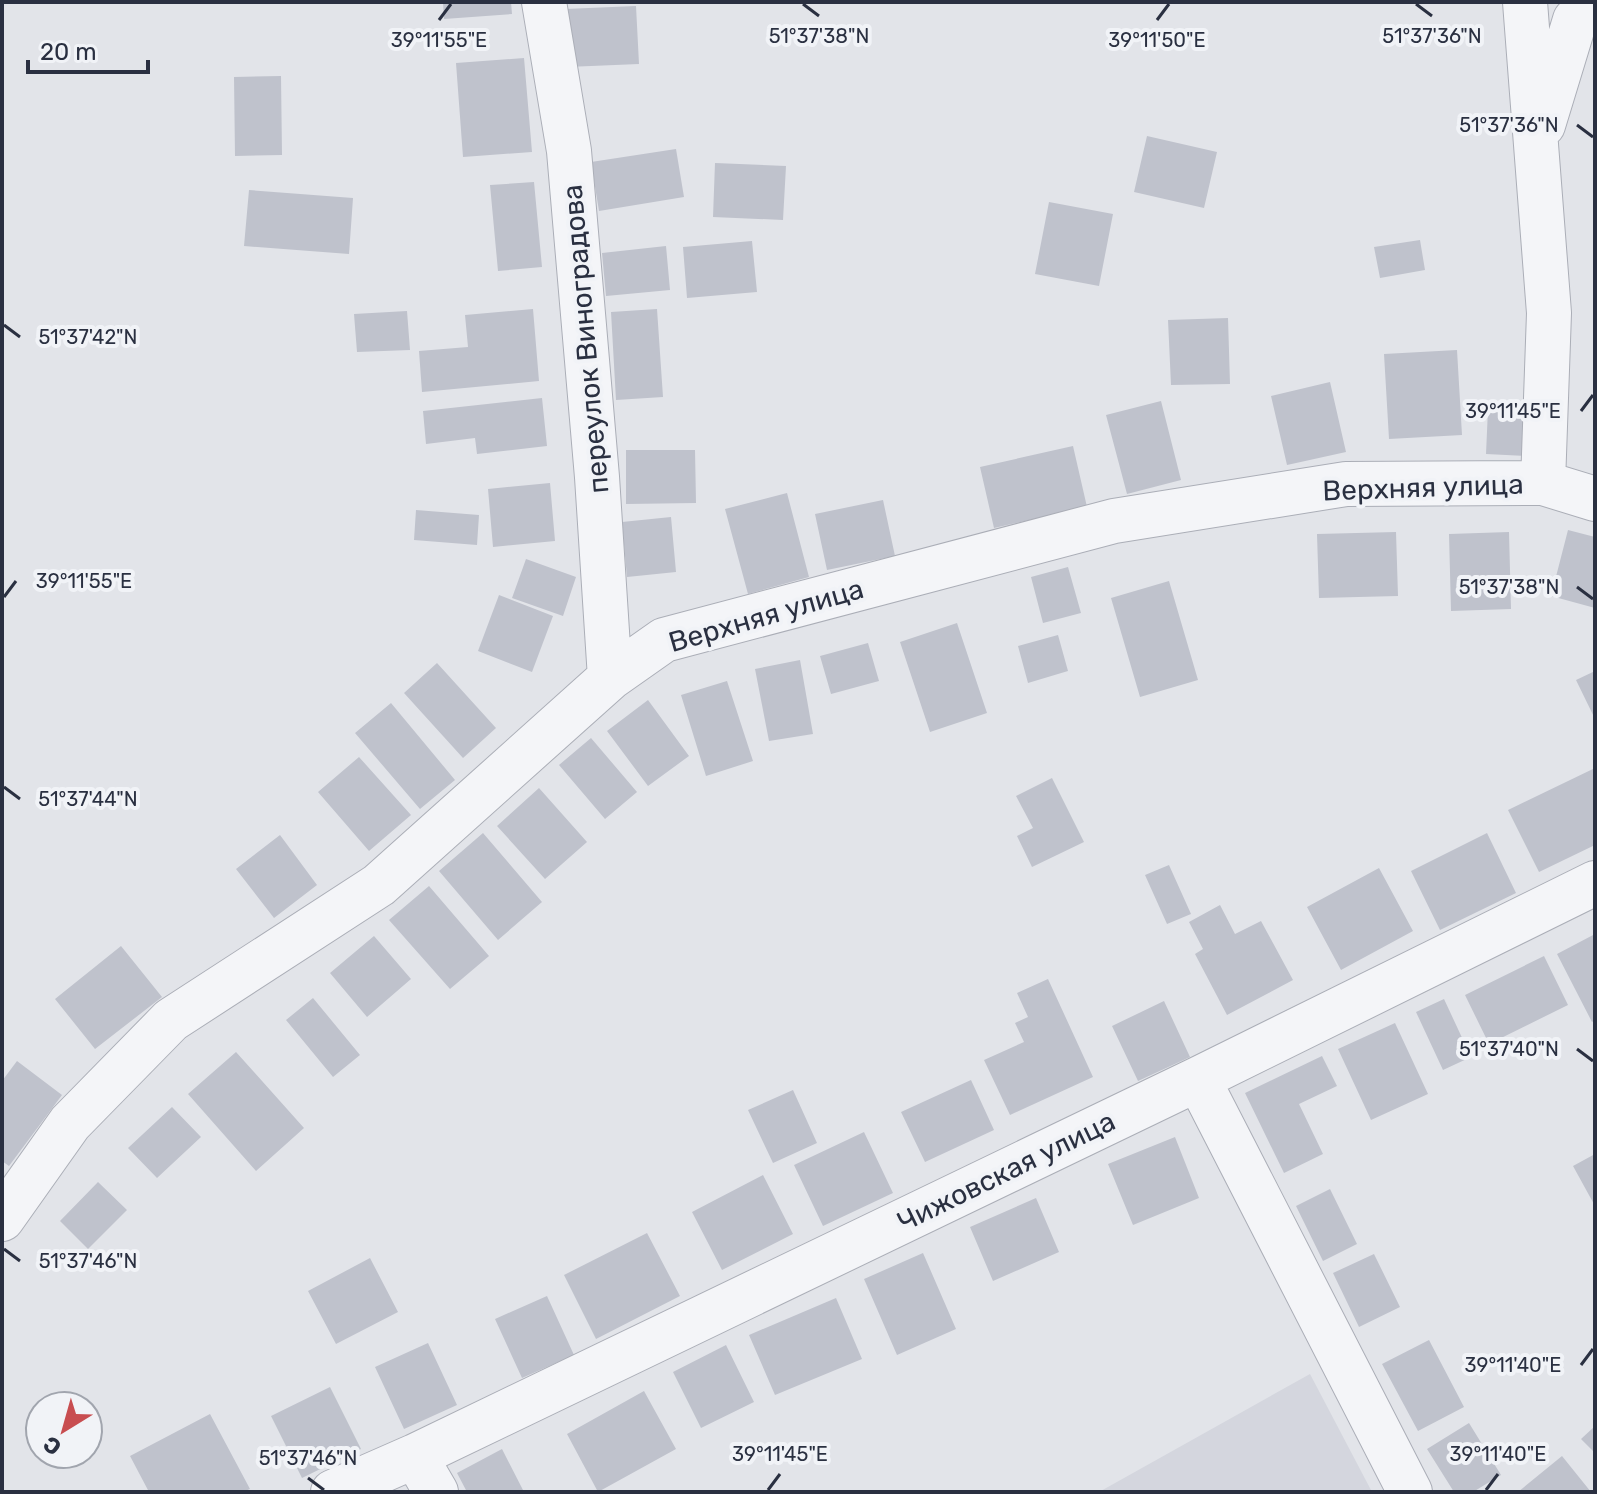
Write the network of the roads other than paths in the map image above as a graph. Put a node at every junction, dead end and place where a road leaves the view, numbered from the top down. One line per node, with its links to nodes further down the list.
1 (544, 2): 7 (street, переулок Виноградова)
2 (1525, 2): 4 (street)
3 (1595, 3): 4 (street)
4 (1536, 146): 5 (street)
5 (1543, 483): 6 (street, Верхняя улица); 7 (street, Верхняя улица)
6 (1595, 499)
7 (610, 678): 10 (street, Верхняя улица)
8 (1595, 883): 9 (street, Чижовская улица)
9 (1198, 1079): 11 (street, Чижовская улица); 13 (street)
10 (2, 1219)
11 (426, 1474): 12 (street, Чижовская улица)
12 (333, 1492)
13 (1410, 1492)

